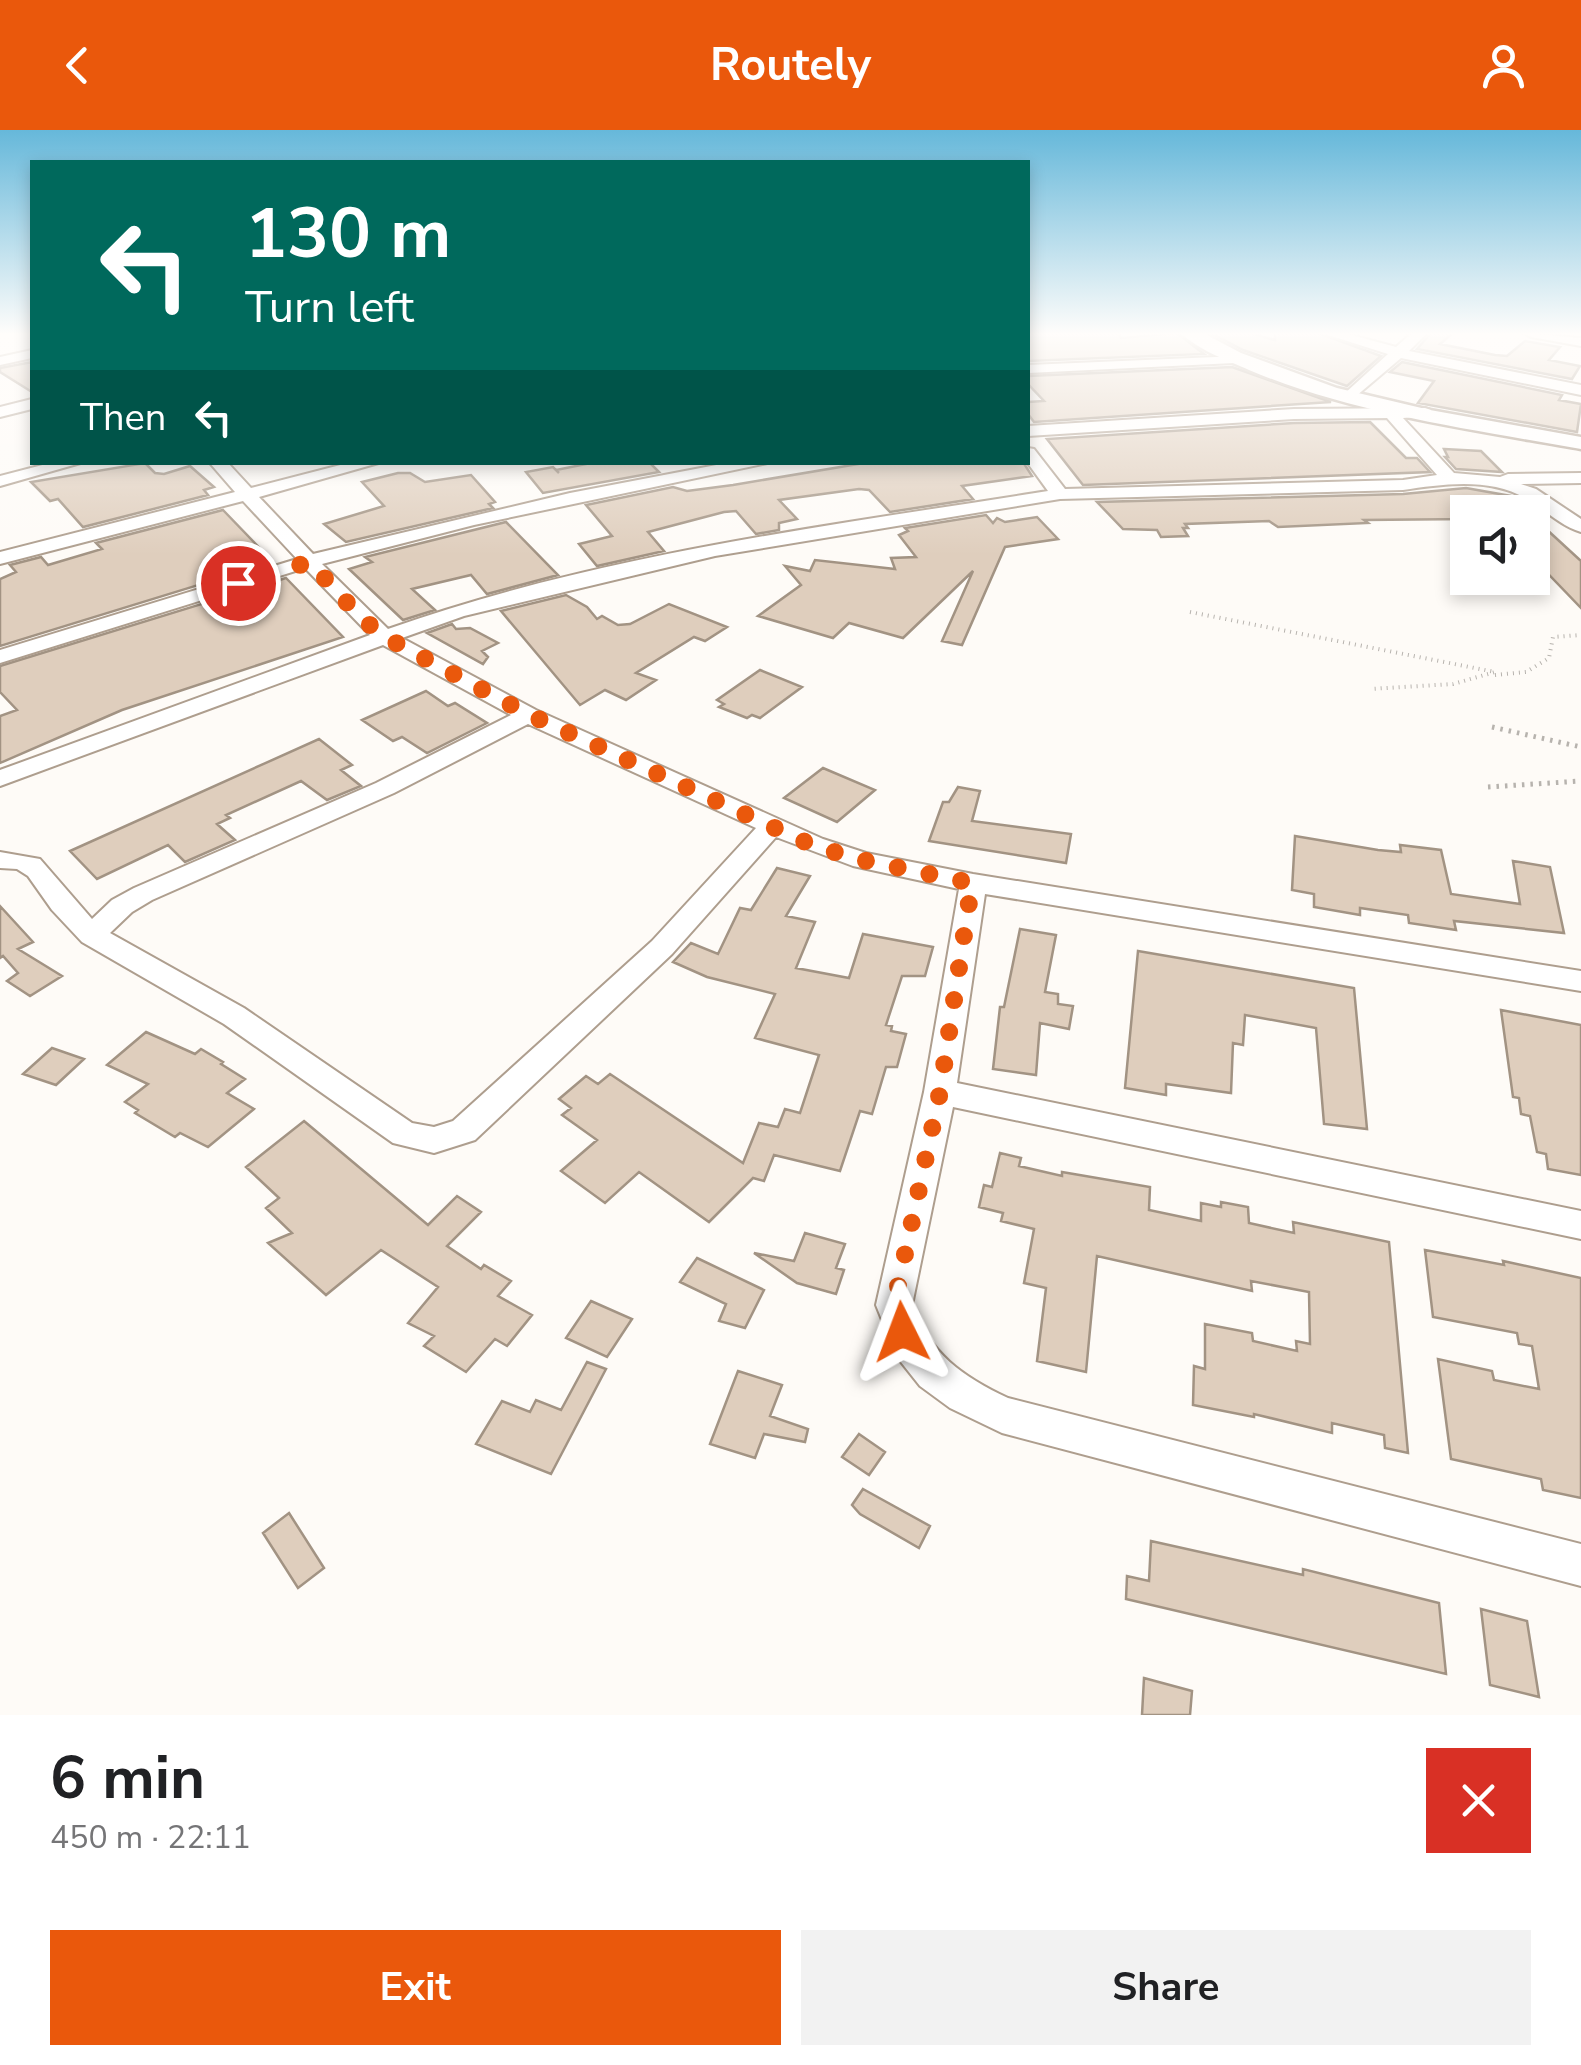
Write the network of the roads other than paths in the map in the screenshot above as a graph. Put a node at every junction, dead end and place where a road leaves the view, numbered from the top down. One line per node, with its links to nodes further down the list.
1 (1393, 407): 2 (street)
2 (1424, 414): 3 (street); 5 (street)
3 (1392, 416): 4 (street); 11 (street)
4 (1030, 431)
5 (1581, 443)
6 (1030, 455): 16 (street)
7 (64, 465): 14 (street)
8 (220, 465): 15 (street)
9 (362, 465): 15 (street)
10 (748, 465): 19 (street)
11 (1449, 478): 13 (street); 16 (street)
12 (1581, 478): 13 (street)
13 (1484, 480): 17 (street)
14 (0, 481)
15 (244, 494): 18 (street); 19 (street)
16 (1060, 494): 20 (street)
17 (1581, 526)
18 (0, 558)
19 (310, 562): 20 (street); 21 (street)
20 (385, 637): 22 (street); 23 (street)
21 (0, 657)
22 (528, 714): 24 (street); 27 (street)
23 (0, 779)
24 (770, 828): 26 (street); 27 (street)
25 (0, 860): 27 (street)
26 (972, 883): 28 (street); 29 (street)
27 (92, 934)
28 (1581, 981)
29 (940, 1092): 30 (street); 31 (street)
30 (1581, 1224)
31 (1581, 1565)

